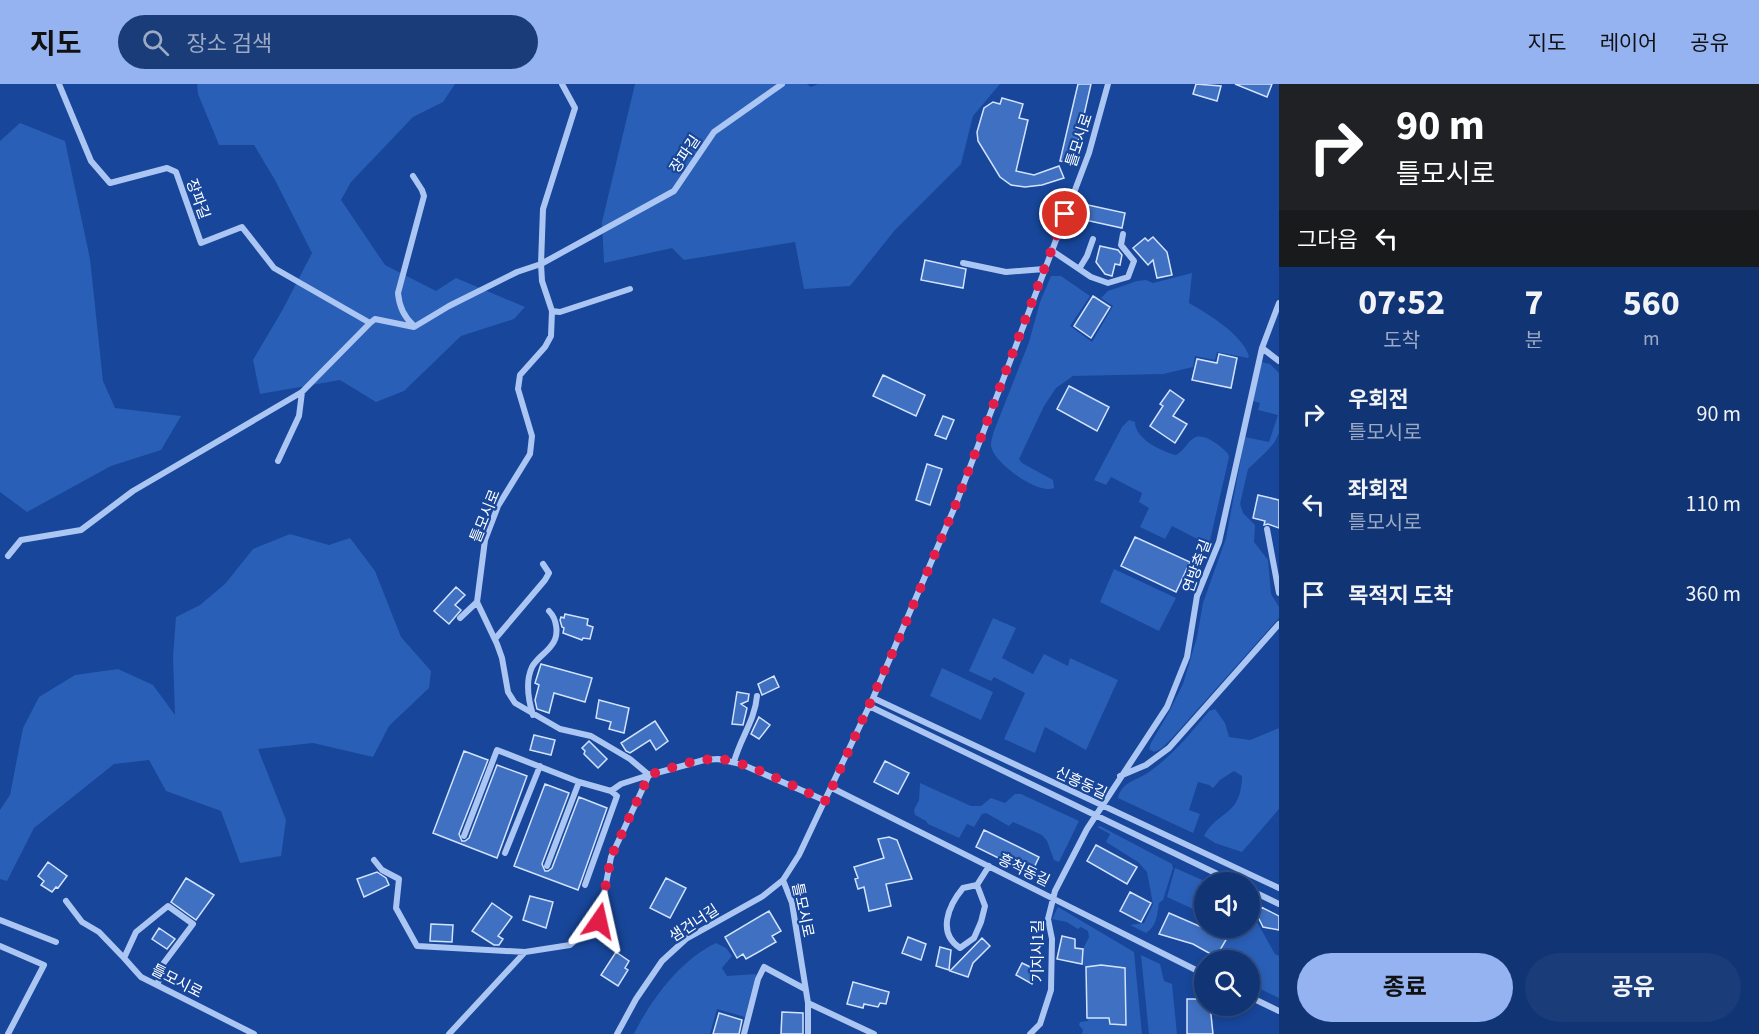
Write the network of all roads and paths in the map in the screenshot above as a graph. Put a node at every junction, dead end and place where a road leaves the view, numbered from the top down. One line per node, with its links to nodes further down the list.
1 (59, 84): 16 (street, 장파길)
2 (562, 84): 10 (street)
3 (782, 84): 10 (street, 장파길)
4 (1108, 84): 8 (street, 틀모시로)
5 (413, 176): 17 (street)
6 (1123, 234): 12 (street)
7 (1093, 239): 12 (street)
8 (1051, 250): 11 (street, 틀모시로); 12 (street)
9 (963, 263): 11 (street)
10 (541, 264): 15 (street); 17 (street, 장파길)
11 (1044, 269): 32 (street, 틀모시로)
12 (1079, 269)
13 (630, 290): 15 (street)
14 (1279, 303): 18 (street, 연방축길)
15 (552, 311): 26 (street, 틀모시로)
16 (370, 323): 17 (street, 장파길); 20 (street)
17 (414, 327)
18 (1262, 348): 19 (street); 38 (street, 연방축길)
19 (1279, 362)
20 (302, 392): 21 (street); 23 (street)
21 (278, 461)
22 (1267, 529): 25 (street)
23 (8, 556)
24 (543, 564): 30 (street)
25 (1279, 593)
26 (477, 602): 28 (street); 30 (street)
27 (549, 611): 34 (street)
28 (460, 618)
29 (1279, 624): 38 (street)
30 (495, 639): 34 (street)
31 (757, 696): 35 (street)
32 (873, 698): 33 (street, 틀모시로); 52 (street, 신흥동길)
33 (869, 706): 40 (street, 틀모시로); 48 (street)
34 (533, 715): 37 (street)
35 (734, 762): 37 (street); 42 (street)
36 (540, 766): 39 (street); 43 (street); 44 (street)
37 (649, 775): 41 (street); 60 (street)
38 (1120, 776): 54 (street, 연방축길)
39 (579, 782): 41 (street); 46 (street)
40 (832, 788): 42 (street, 틀모시로); 47 (street, 흥척동길)
41 (611, 791): 50 (street)
42 (826, 801): 49 (street, 틀모시로)
43 (464, 836)
44 (505, 853)
45 (374, 860): 60 (street)
46 (548, 866)
47 (989, 866): 51 (street); 54 (street, 흥척동길)
48 (1213, 872)
49 (783, 880): 64 (street, 틀모시로); 71 (street, 샘건너길)
50 (585, 885)
51 (977, 885): 51 (street)
52 (1279, 888)
53 (1260, 895): 56 (street)
54 (1053, 898): 62 (street, 흥척동길); 75 (street, 기지시1길)
55 (66, 901): 61 (street, 틀모시로)
56 (1279, 904)
57 (0, 920): 58 (street)
58 (56, 942)
59 (0, 946): 68 (street)
60 (525, 952): 70 (street)
61 (124, 958): 63 (street, 틀모시로); 63 (street)
62 (1194, 969)
63 (158, 985): 69 (street, 틀모시로)
64 (805, 989): 66 (street, 틀모시로); 72 (street)
65 (1260, 1002): 67 (street)
66 (808, 1003): 73 (street, 틀모시로); 74 (street)
67 (1279, 1011)
68 (8, 1034)
69 (254, 1034)
70 (449, 1034)
71 (617, 1034)
72 (744, 1034)
73 (808, 1034)
74 (874, 1034)
75 (1030, 1034)

